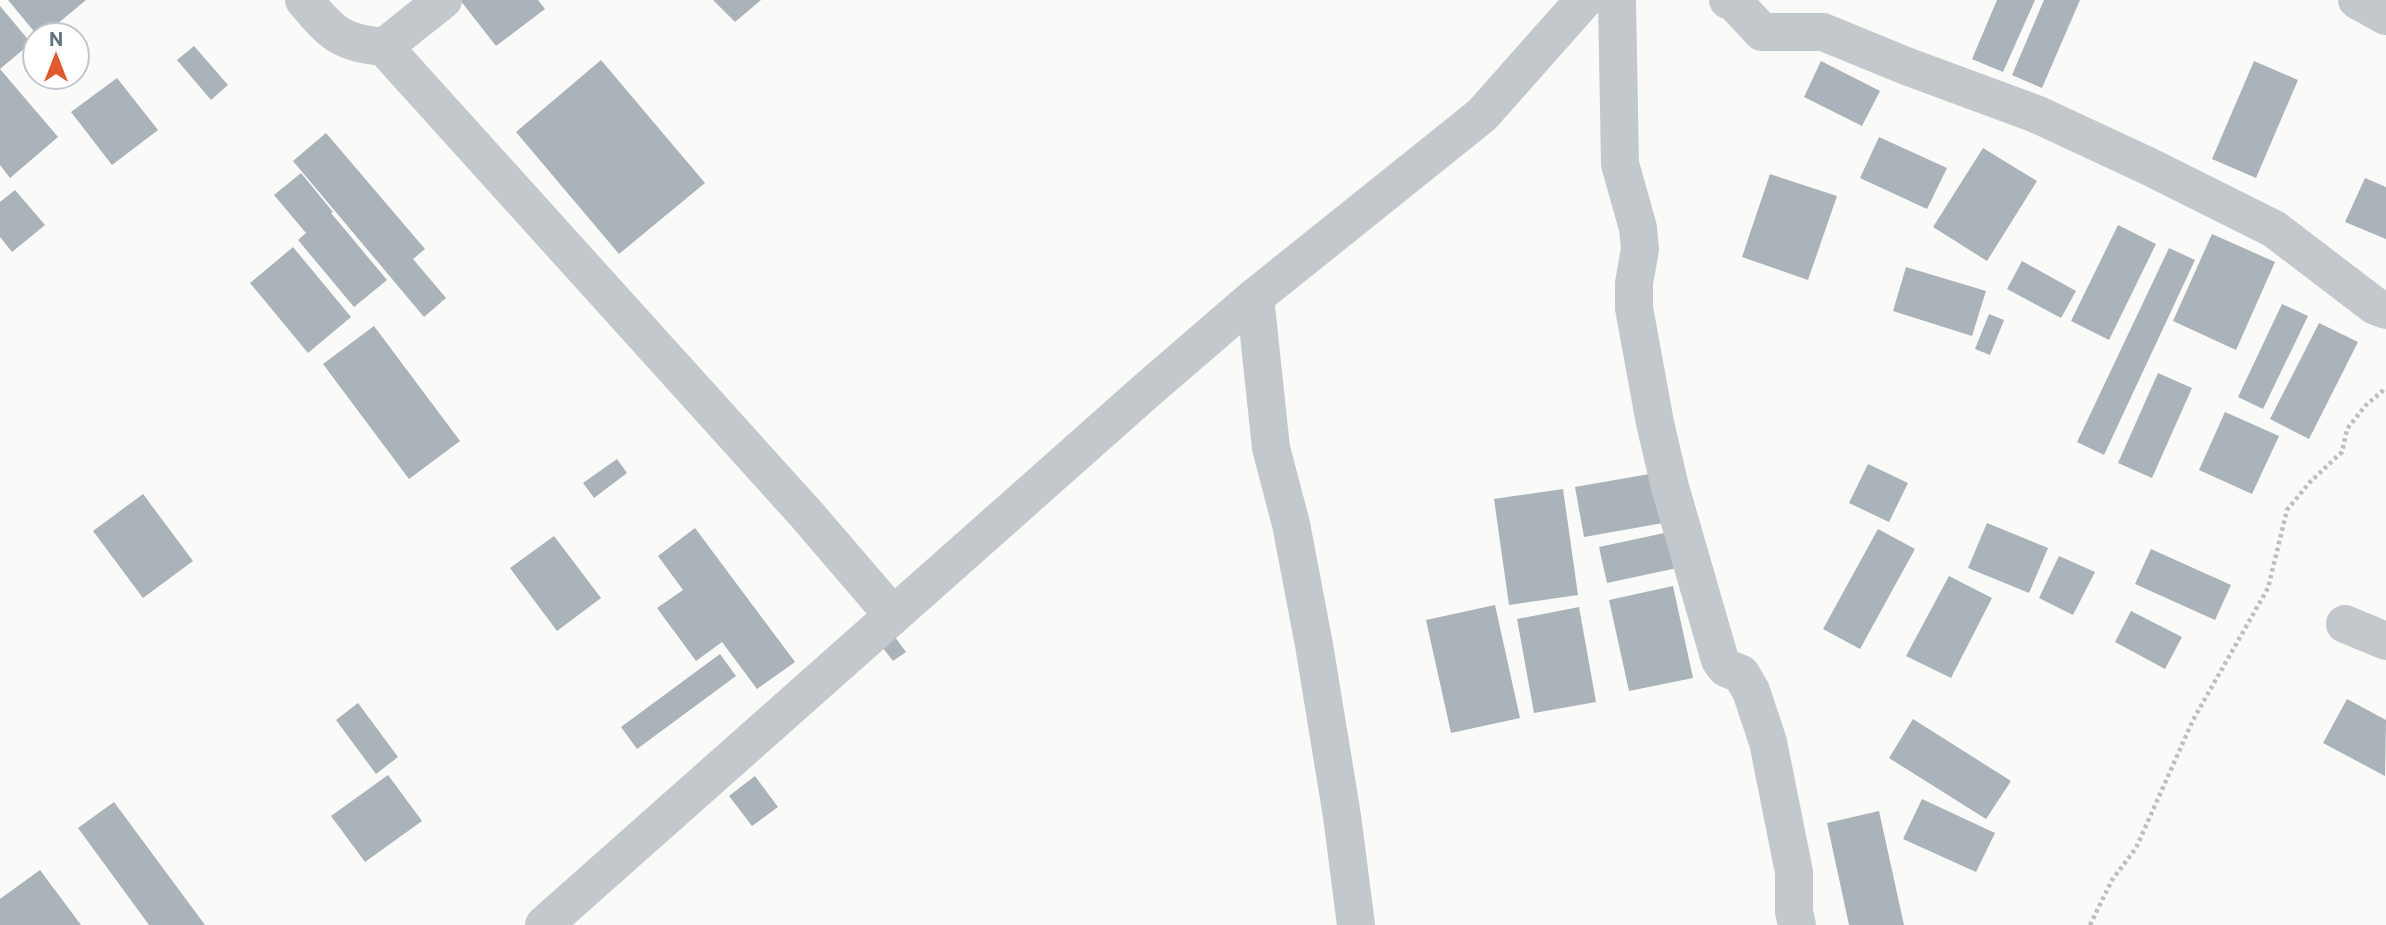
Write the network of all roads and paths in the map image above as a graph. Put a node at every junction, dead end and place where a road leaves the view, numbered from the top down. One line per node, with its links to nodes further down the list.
1 (304, 0): 8 (street)
2 (443, 0): 8 (street)
3 (1584, 0): 9 (street)
4 (1617, 0): 17 (street)
5 (1728, 0): 10 (street)
6 (2357, 0): 7 (street)
7 (2386, 16)
8 (384, 47): 12 (street)
9 (1255, 297): 12 (street); 16 (street)
10 (2386, 310)
11 (2386, 388): 18 (path)
12 (892, 614): 15 (street)
13 (2345, 624): 14 (street)
14 (2386, 641)
15 (544, 925)
16 (1356, 925)
17 (1797, 925)
18 (2090, 925)

